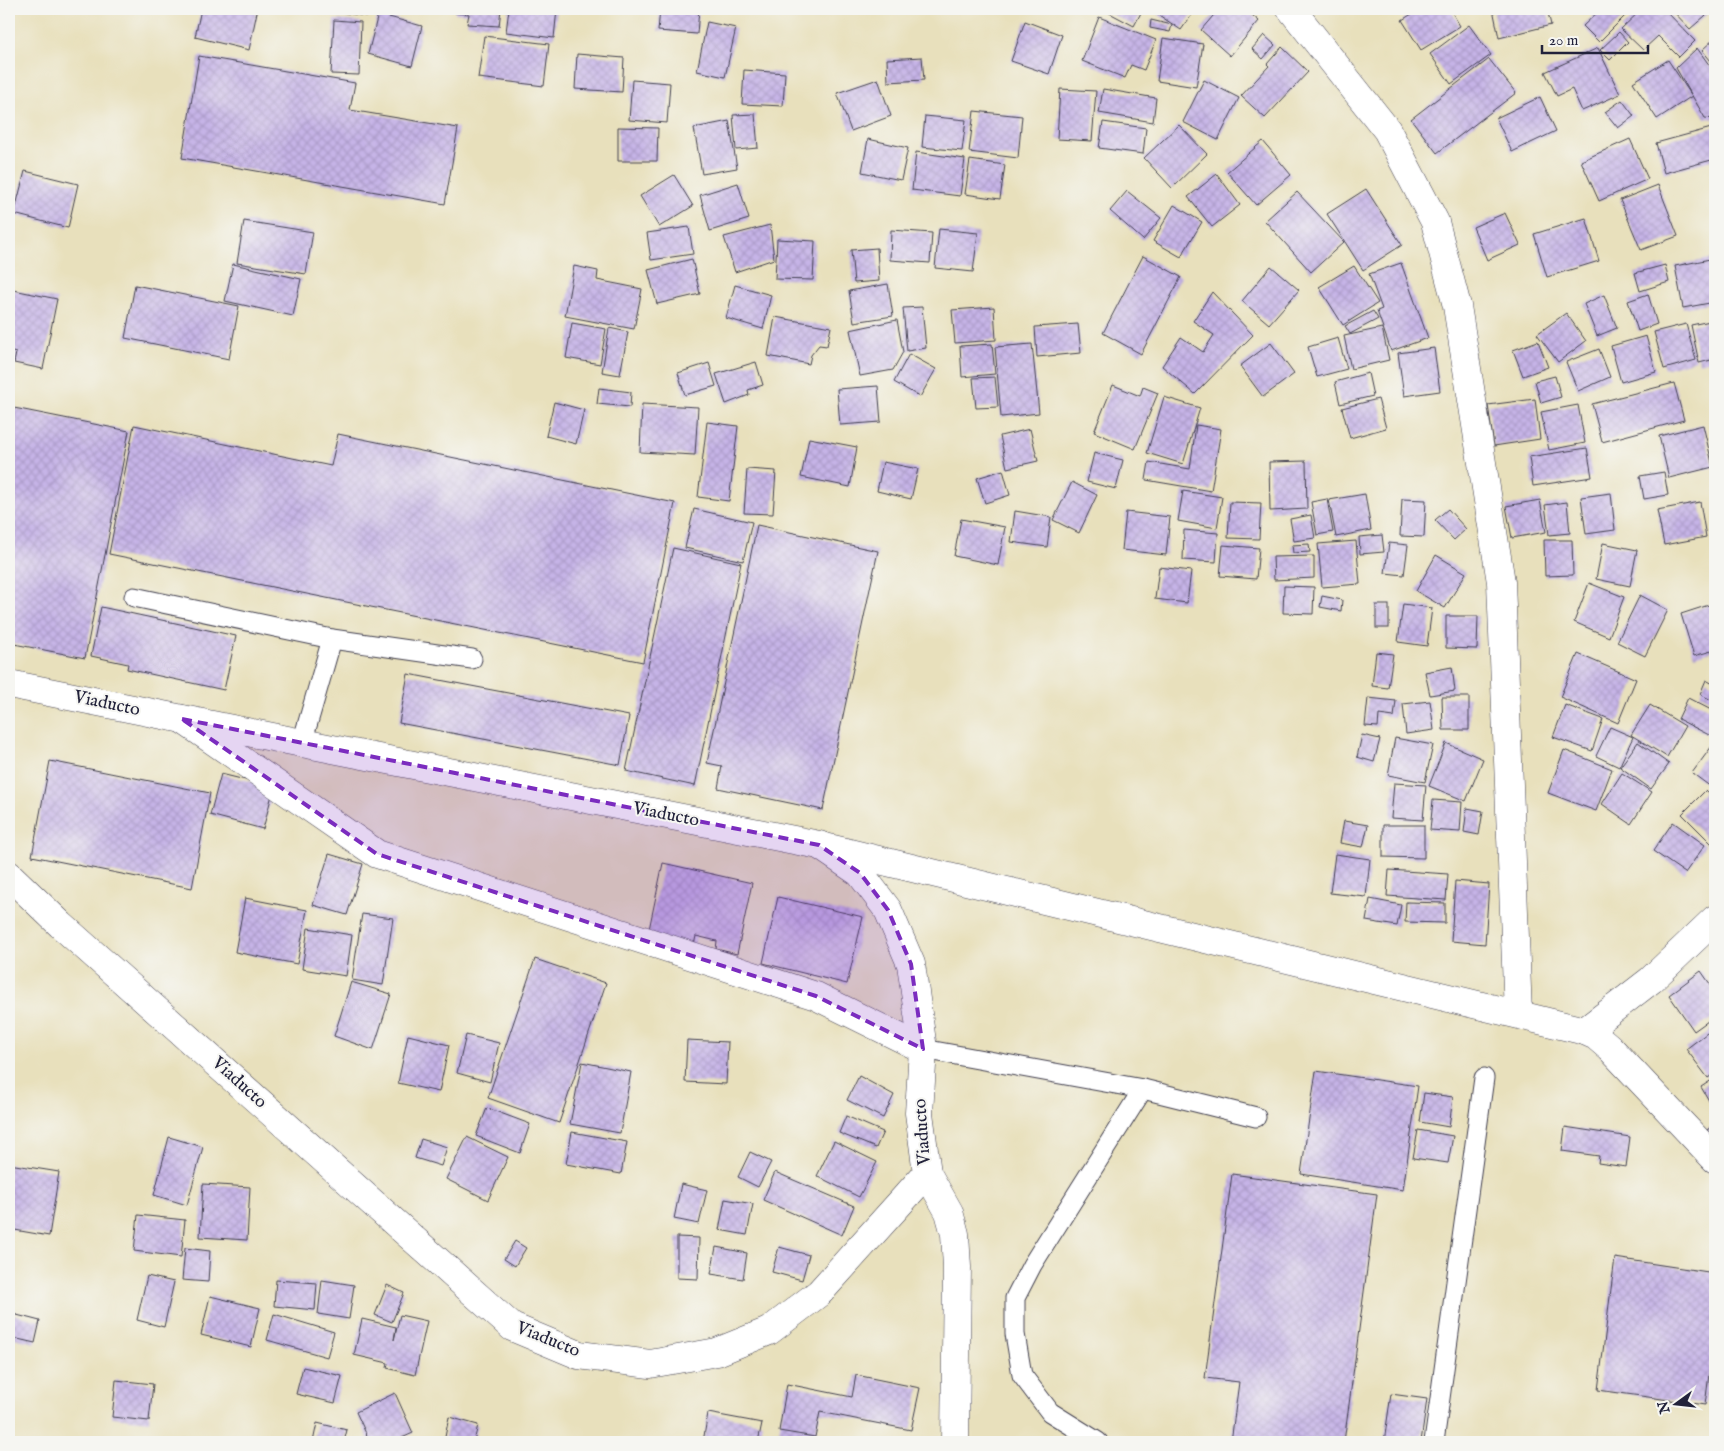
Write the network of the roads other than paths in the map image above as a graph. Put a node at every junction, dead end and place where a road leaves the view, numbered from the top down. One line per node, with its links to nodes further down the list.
1 (1291, 9): 11 (street)
2 (134, 597): 3 (lane)
3 (332, 639): 4 (lane); 7 (lane)
4 (472, 659)
5 (9, 684): 6 (street, Viaducto)
6 (182, 719): 7 (street, Viaducto); 13 (street)
7 (302, 743): 8 (street, Viaducto)
8 (819, 845): 11 (street); 13 (street, Viaducto)
9 (9, 875): 18 (street, Viaducto)
10 (1715, 919): 12 (street)
11 (1518, 1014): 12 (street)
12 (1586, 1031): 17 (street)
13 (924, 1049): 15 (lane); 18 (street, Viaducto)
14 (1484, 1078): 21 (lane)
15 (1143, 1088): 16 (lane); 20 (lane)
16 (1256, 1116)
17 (1715, 1159)
18 (927, 1172): 19 (street)
19 (955, 1442)
20 (1098, 1442)
21 (1434, 1442)

